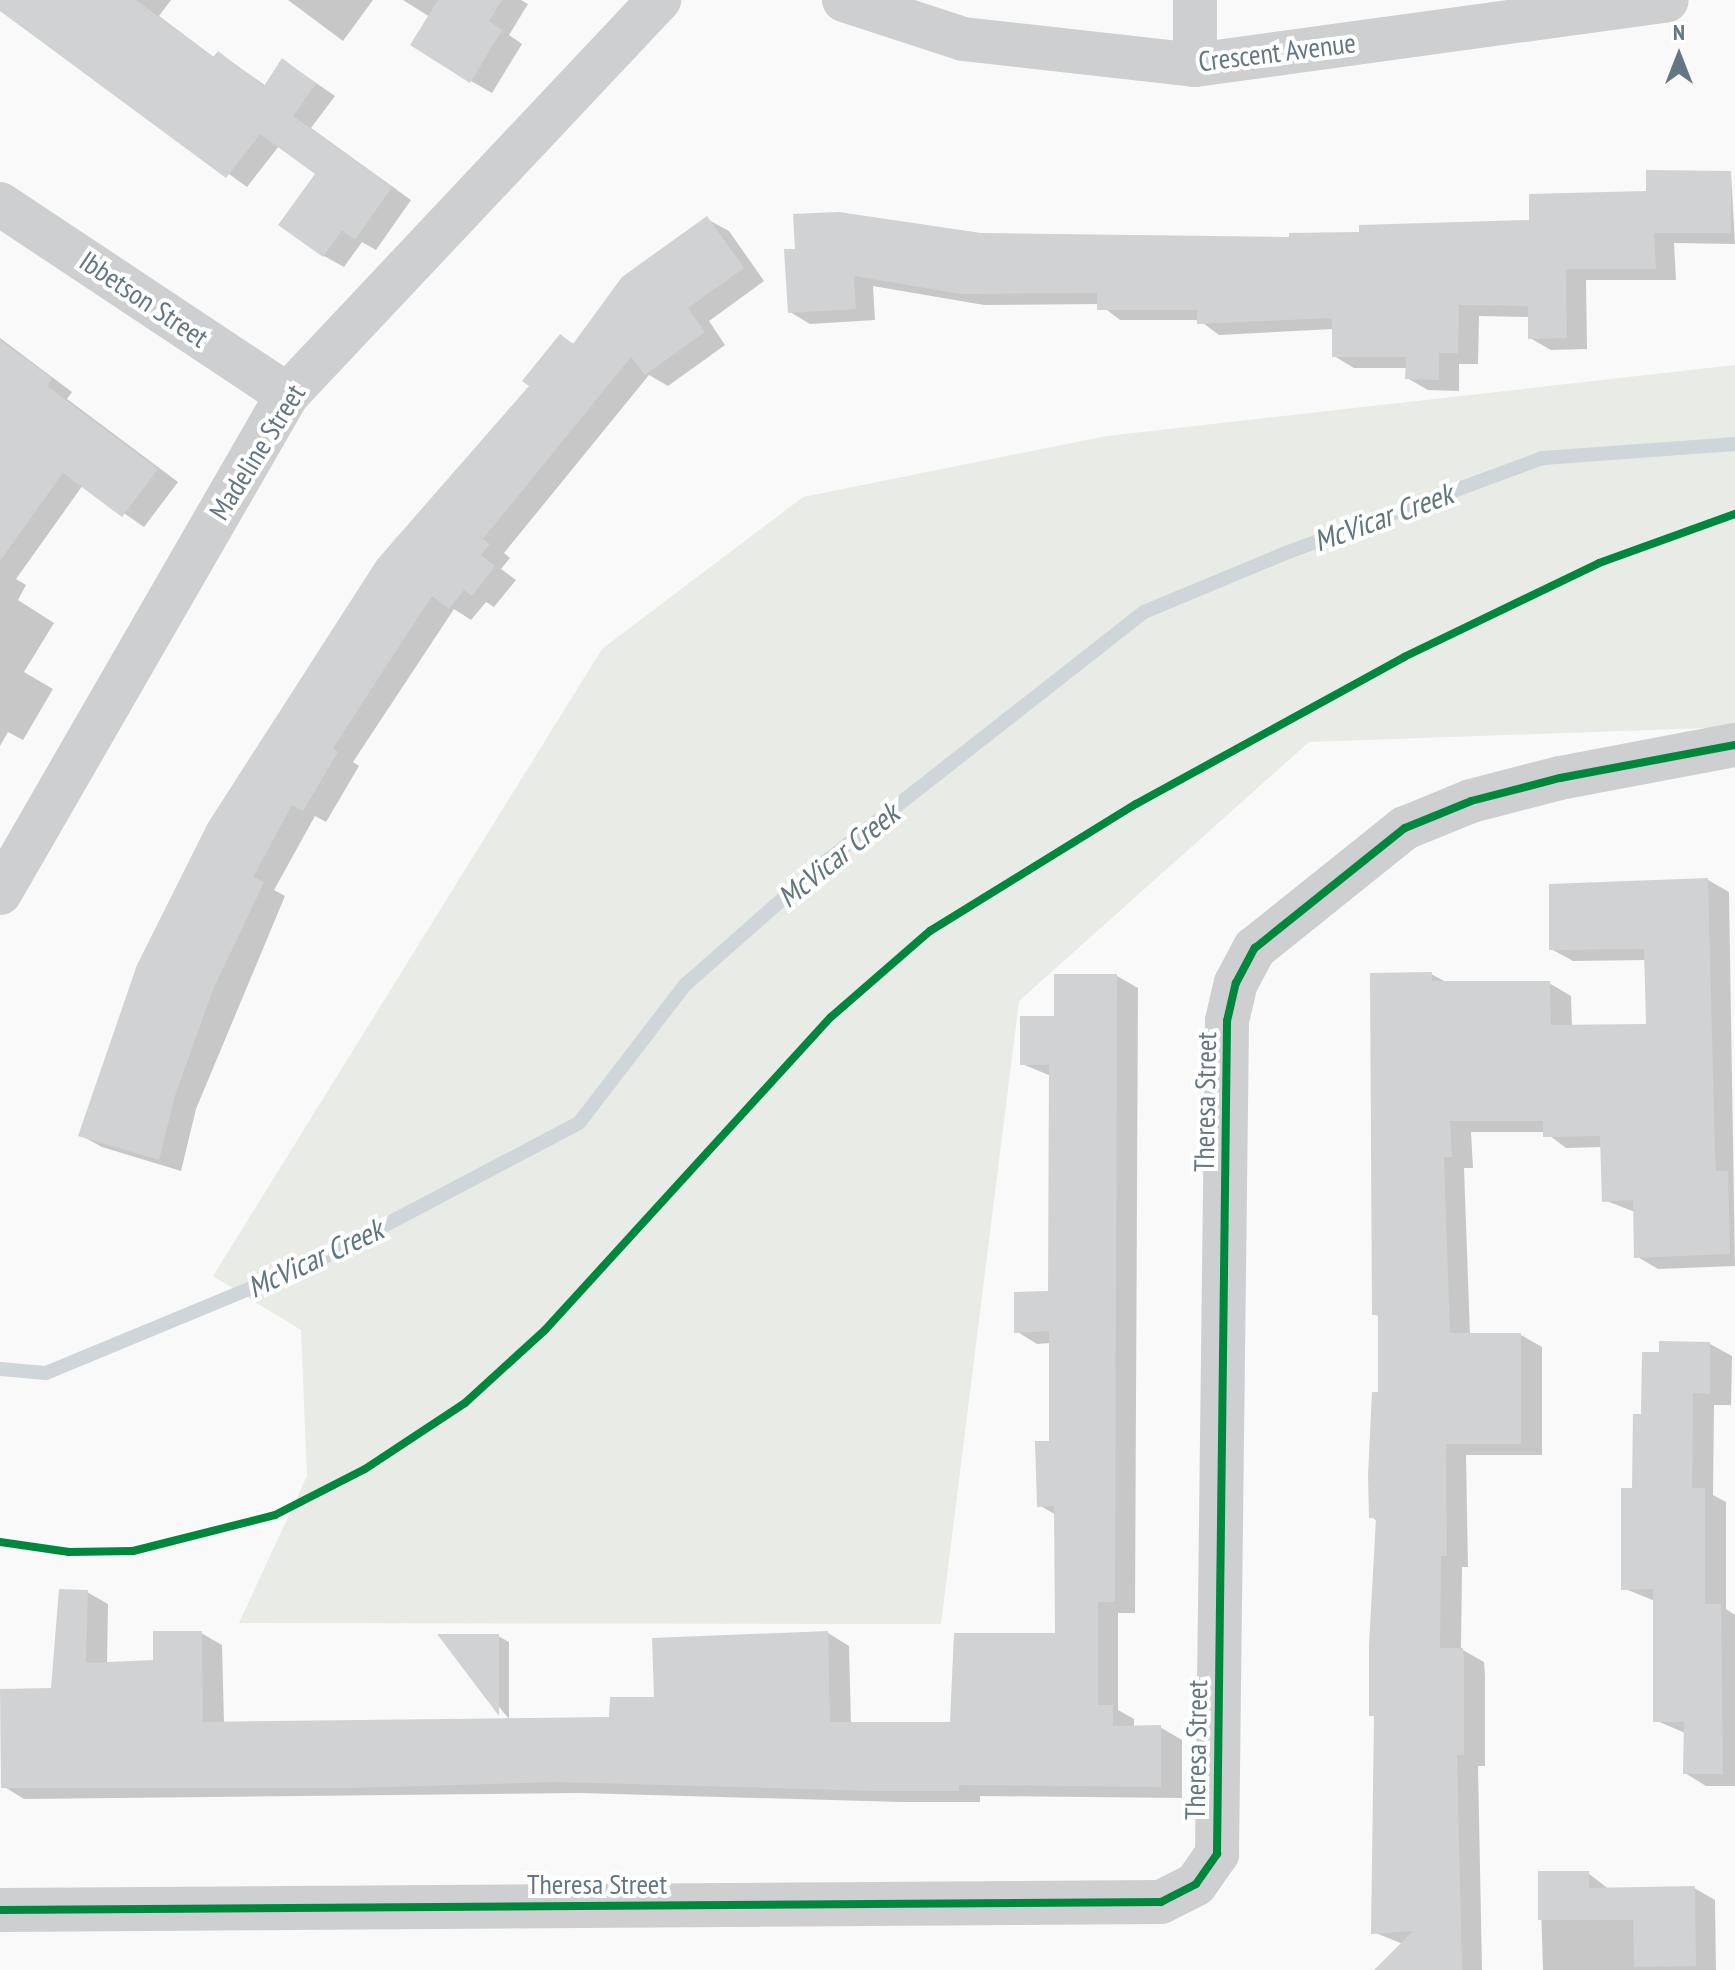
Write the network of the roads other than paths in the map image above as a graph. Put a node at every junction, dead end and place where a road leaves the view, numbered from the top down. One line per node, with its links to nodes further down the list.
1 (659, 0): 7 (street, Madeline Street)
2 (844, 0): 5 (street, Crescent Avenue)
3 (1195, 0): 5 (street)
4 (1667, 0): 5 (street, Crescent Avenue)
5 (1195, 65)
6 (0, 204): 7 (street, Ibbetson Street)
7 (287, 395): 9 (street, Madeline Street)
8 (1735, 745): 10 (street, Theresa Street)
9 (0, 893)
10 (0, 1910)

